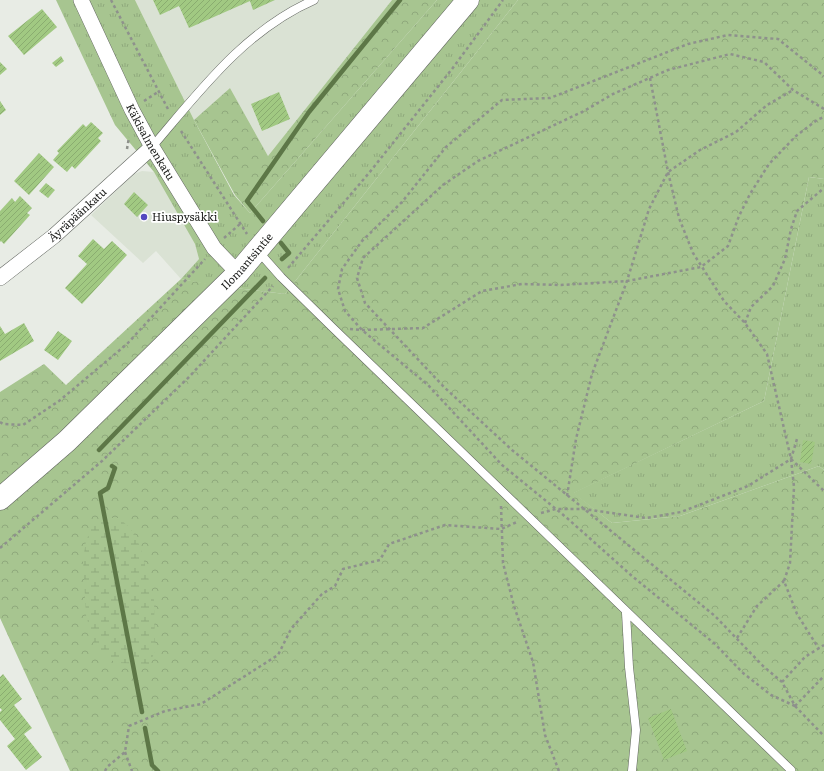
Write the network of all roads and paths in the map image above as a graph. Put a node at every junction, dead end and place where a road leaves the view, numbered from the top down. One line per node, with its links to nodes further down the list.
1 (81, 0): 13 (street, Käkisalmenkatu)
2 (111, 0): 11 (path)
3 (314, 0): 11 (lane)
4 (468, 0): 19 (main road, Ilomantsintie)
5 (503, 0): 22 (path)
6 (824, 76): 27 (path)
7 (650, 78): 8 (path); 15 (path); 26 (path)
8 (793, 90): 9 (path); 15 (path)
9 (824, 109)
10 (824, 117): 20 (path)
11 (175, 120): 13 (lane); 17 (path)
12 (126, 129): 14 (path)
13 (152, 147): 18 (street, Käkisalmenkatu); 23 (street, Äyräpäänkatu)
14 (127, 150)
15 (668, 172): 20 (path); 24 (path)
16 (824, 188): 25 (path)
17 (240, 224): 18 (path); 19 (path)
18 (214, 248): 21 (street, Käkisalmenkatu); 28 (path)
19 (257, 250): 21 (main road, Ilomantsintie); 22 (lane)
20 (701, 267): 24 (path); 25 (path)
21 (238, 273): 34 (main road, Ilomantsintie)
22 (281, 277): 31 (lane); 39 (path)
23 (0, 278)
24 (627, 281): 26 (path); 33 (path)
25 (745, 323): 30 (path)
26 (388, 329): 27 (path); 33 (path)
27 (362, 330): 35 (path)
28 (0, 422)
29 (797, 438): 30 (path)
30 (791, 459): 32 (path); 36 (path); 40 (path)
31 (500, 489): 37 (lane); 38 (path)
32 (824, 491)
33 (567, 496): 36 (path)
34 (0, 499)
35 (556, 509): 36 (path); 37 (path); 47 (path)
36 (584, 509): 42 (path)
37 (529, 516): 38 (path); 41 (lane)
38 (501, 529): 49 (path); 53 (path)
39 (0, 548)
40 (784, 581): 42 (path); 44 (path)
41 (626, 613): 50 (lane); 54 (lane)
42 (737, 638): 46 (path)
43 (824, 645): 44 (path)
44 (819, 649): 46 (path)
45 (824, 676): 47 (path)
46 (782, 682): 47 (path)
47 (795, 706): 48 (path)
48 (824, 736)
49 (125, 752): 51 (path); 52 (path)
50 (791, 770)
51 (105, 771)
52 (132, 771)
53 (559, 771)
54 (632, 771)

